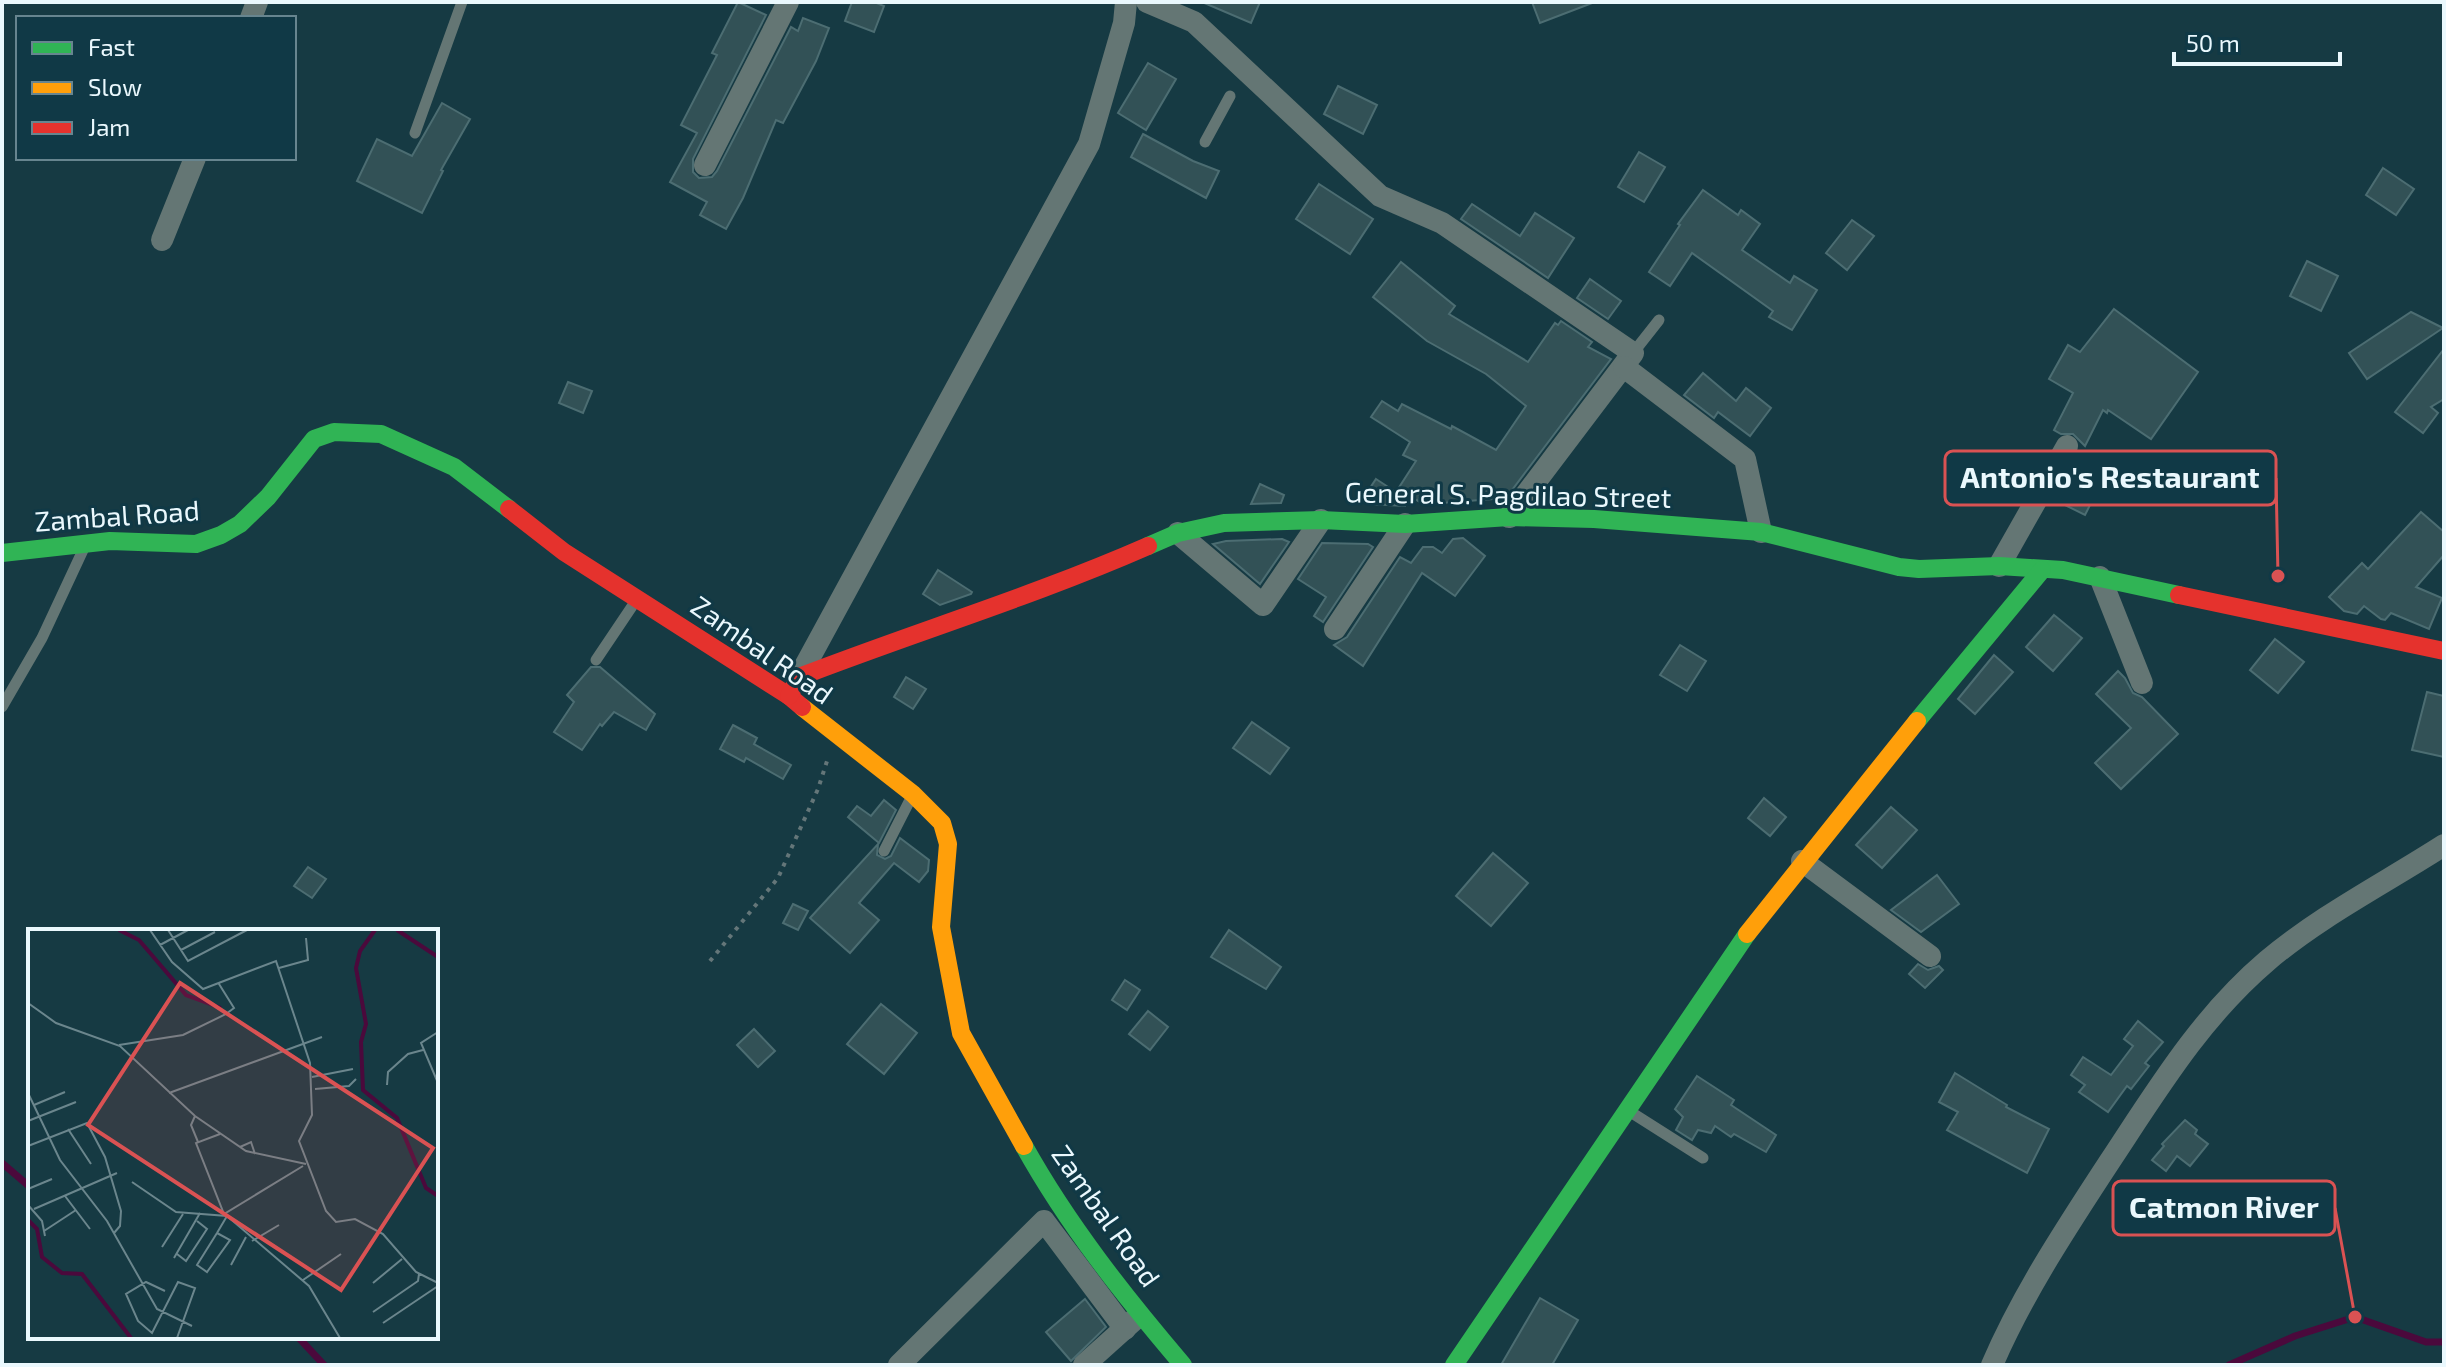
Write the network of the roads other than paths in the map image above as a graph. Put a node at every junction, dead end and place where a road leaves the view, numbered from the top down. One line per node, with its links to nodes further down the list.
1 (462, 2): 6 (lane)
2 (788, 2): 9 (street)
3 (1126, 2): 29 (street)
4 (1147, 2): 12 (street)
5 (1230, 96): 7 (lane)
6 (415, 133)
7 (1205, 142)
8 (194, 160): 10 (street)
9 (705, 165)
10 (162, 240)
11 (1659, 320): 12 (lane)
12 (1629, 360): 14 (street); 17 (street)
13 (2067, 446): 21 (street)
14 (1509, 517): 16 (street, General S. Pagdilao Street); 17 (street, General S. Pagdilao Street)
15 (1321, 520): 16 (street, General S. Pagdilao Street); 18 (street, General S. Pagdilao Street); 18 (street)
16 (1405, 524): 25 (street)
17 (1761, 532): 21 (street, General S. Pagdilao Street)
18 (1178, 533): 29 (street, General S. Pagdilao Street)
19 (86, 543): 20 (street, Zambal Road); 24 (street, Zambal Road); 30 (lane)
20 (2, 553)
21 (1999, 566): 22 (street, General S. Pagdilao Street)
22 (2042, 570): 23 (street, General S. Pagdilao Street); 34 (street)
23 (2100, 577): 26 (street, General S. Pagdilao Street); 28 (street)
24 (637, 599): 27 (lane); 29 (street, Zambal Road)
25 (1335, 629)
26 (2444, 651)
27 (596, 660)
28 (2142, 683)
29 (794, 686): 31 (street, Zambal Road)
30 (2, 707)
31 (913, 794): 33 (lane); 38 (street, Zambal Road)
32 (2444, 845): 43 (street)
33 (884, 851)
34 (1802, 861): 35 (street); 36 (street)
35 (1930, 956)
36 (1628, 1110): 37 (lane); 42 (street)
37 (1703, 1158)
38 (1133, 1322): 39 (street); 40 (street); 41 (street, Zambal Road)
39 (899, 1365)
40 (1084, 1365)
41 (1183, 1365)
42 (1454, 1365)
43 (1992, 1365)

